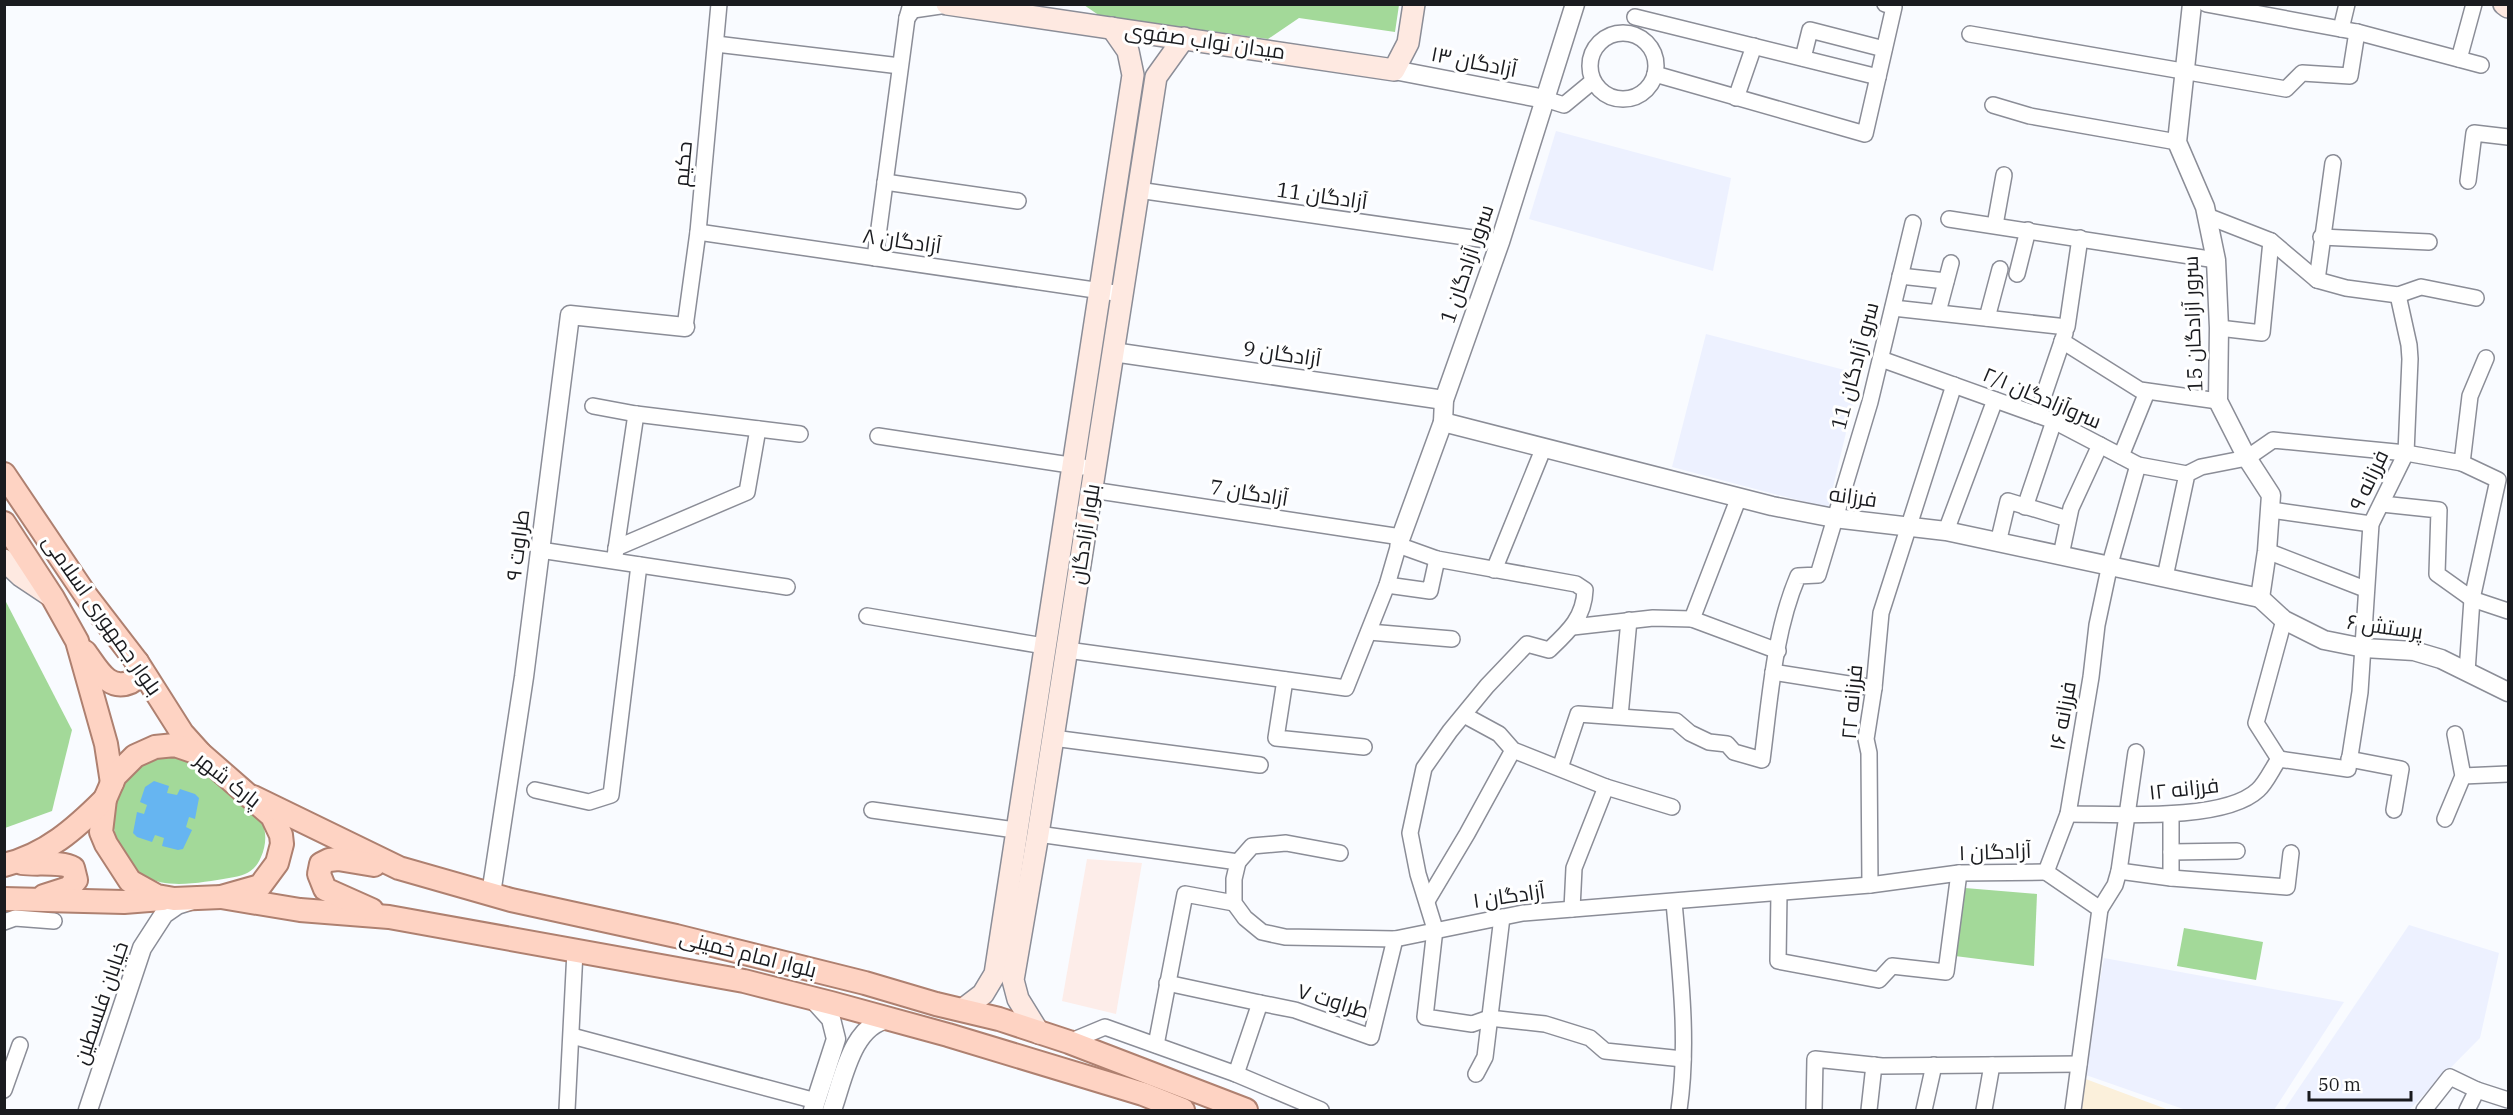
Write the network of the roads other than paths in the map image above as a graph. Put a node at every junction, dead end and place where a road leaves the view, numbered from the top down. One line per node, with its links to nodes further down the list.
1 (720, 4): 20 (street, حکیم)
2 (1414, 4): 27 (main road)
3 (1575, 4): 35 (street, سرور آزادگان 1)
4 (1885, 4): 22 (street)
5 (2192, 4): 28 (street)
6 (2206, 4): 15 (street)
7 (2347, 4): 15 (street)
8 (2474, 4): 24 (street)
9 (2504, 4): 11 (main road)
10 (947, 5): 12 (street); 14 (main road, میدان نواب صفوی)
11 (2508, 7)
12 (909, 11): 26 (street)
13 (1637, 11): 17 (street); 21 (street)
14 (1112, 28): 19 (main road, میدان نواب صفوی); 30 (main road, بلوار آزادگان)
15 (2341, 29): 16 (street)
16 (2357, 32): 24 (street); 28 (street)
17 (1630, 33): 29 (street); 33 (street)
18 (1970, 34): 28 (street)
19 (1184, 38): 27 (main road, میدان نواب صفوی); 31 (main road, بلوار آزادگان)
20 (716, 44): 26 (street); 50 (street, حکیم)
21 (1754, 46): 23 (street); 34 (street)
22 (1884, 49): 23 (street); 32 (street)
23 (1803, 58): 32 (street)
24 (2459, 59): 25 (street)
25 (2481, 65)
26 (900, 66): 42 (street)
27 (1394, 70): 35 (street, آزادگان ۱۳)
28 (2186, 70): 38 (street)
29 (1655, 74): 33 (street); 34 (street)
30 (1133, 75): 31 (main road); 64 (main road, بلوار آزادگان)
31 (1156, 77): 43 (main road, بلوار آزادگان)
32 (1878, 77): 34 (street)
33 (1593, 81): 35 (street)
34 (1736, 98)
35 (1545, 99): 54 (street, سرور آزادگان 1)
36 (1993, 105): 38 (street)
37 (2508, 137): 41 (street)
38 (2177, 142): 45 (street, سرور آزادگان 15)
39 (2333, 163): 51 (street)
40 (2004, 175): 48 (street)
41 (2468, 181)
42 (885, 182): 44 (street); 56 (street)
43 (1138, 190): 54 (street, آزادگان 11); 65 (main road, بلوار آزادگان)
44 (1018, 201)
45 (2207, 216): 53 (street); 57 (street, سرور آزادگان 15)
46 (1949, 219): 48 (street)
47 (1913, 223): 61 (street, سرو آزادگان 11)
48 (1995, 225): 49 (street)
49 (2028, 230): 52 (street); 60 (street)
50 (698, 232): 56 (street, آزادگان ۸); 71 (street, حکیم)
51 (2321, 237): 55 (street); 62 (street)
52 (2080, 238): 57 (street); 73 (street)
53 (2271, 241): 62 (street); 72 (street)
54 (1500, 242): 79 (street, سرور آزادگان 1)
55 (2429, 242)
56 (875, 258): 64 (street, آزادگان ۸)
57 (2216, 260): 72 (street, سرور آزادگان 15)
58 (1951, 262): 63 (street)
59 (2000, 268): 70 (street)
60 (2017, 274)
61 (1900, 276): 63 (street); 68 (street, سرو آزادگان 11)
62 (2317, 280): 66 (street)
63 (1946, 281): 69 (street)
64 (1100, 291): 65 (street, آزادگان ۸); 96 (main road, بلوار آزادگان)
65 (1122, 294): 74 (main road, بلوار آزادگان)
66 (2397, 295): 67 (street); 92 (street, فرزانه ۹)
67 (2476, 298)
68 (1893, 308): 69 (street); 75 (street, سرو آزادگان 11)
69 (1938, 312): 70 (street)
70 (1987, 318): 73 (street)
71 (685, 327): 114 (street, طراوت ۹)
72 (2219, 328): 81 (street, سرور آزادگان 15)
73 (2065, 334): 78 (street); 84 (street)
74 (1113, 352): 79 (street, آزادگان 9); 98 (main road, بلوار آزادگان)
75 (1881, 358): 77 (street, ۲/۱ سروآزادگان); 106 (street, سرو آزادگان 11)
76 (2486, 358): 95 (street)
77 (1954, 385): 80 (street, ۲/۱ سروآزادگان); 110 (street, فرزانه ۲۲)
78 (2147, 392): 81 (street); 93 (street)
79 (1444, 400): 86 (street, سرور آزادگان 1)
80 (1995, 400): 84 (street, ۲/۱ سروآزادگان); 111 (street)
81 (2218, 401): 94 (street, سرور آزادگان 15)
82 (593, 406): 83 (street)
83 (636, 414): 87 (street); 116 (street)
84 (2037, 415): 85 (street, ۲/۱ سروآزادگان)
85 (2054, 421): 90 (street, ۲/۱ سروآزادگان); 104 (street)
86 (1443, 422): 91 (street, فرزانه); 112 (street, سرور آزادگان 1)
87 (758, 429): 88 (street); 116 (street)
88 (800, 435)
89 (878, 436): 96 (street)
90 (2100, 445): 93 (street, ۲/۱ سروآزادگان); 107 (street)
91 (1544, 447): 102 (street, فرزانه); 122 (street)
92 (2406, 453): 94 (street); 95 (street); 103 (street, فرزانه ۹)
93 (2121, 456): 97 (street, ۲/۱ سروآزادگان)
94 (2247, 458): 100 (street); 105 (street, سرور آزادگان 15)
95 (2462, 463): 129 (street)
96 (1071, 465): 98 (street); 139 (main road, بلوار آزادگان)
97 (2138, 465): 100 (street, ۲/۱ سروآزادگان); 120 (street, فرزانه ۱۶)
98 (1095, 469): 101 (main road, بلوار آزادگان)
99 (4, 474): 143 (main road, بلوار جمهوری اسلامی)
100 (2187, 474): 123 (street)
101 (1092, 490): 112 (street, آزادگان 7); 141 (main road, بلوار آزادگان)
102 (1739, 497): 106 (street, فرزانه); 132 (street)
103 (2382, 504): 109 (street, فرزانه ۹); 129 (street)
104 (2025, 507): 107 (street); 113 (street)
105 (2271, 510): 109 (street); 115 (street, سرور آزادگان 15)
106 (1834, 518): 110 (street, فرزانه); 142 (street, سرو آزادگان 11)
107 (2068, 519): 117 (street)
108 (4, 523): 127 (main road, بلوار جمهوری اسلامی)
109 (2371, 524): 126 (street, فرزانه ۹)
110 (1908, 527): 111 (street, فرزانه); 147 (street, فرزانه ۲۲)
111 (1946, 531): 113 (street, فرزانه)
112 (1400, 541): 118 (street, آزادگان 7); 124 (street)
113 (1998, 543): 117 (street, فرزانه)
114 (540, 550): 116 (street); 188 (street, طراوت ۹)
115 (2267, 551): 126 (street); 128 (street, سرور آزادگان 15)
116 (615, 555): 121 (street)
117 (2061, 555): 120 (street, فرزانه)
118 (1437, 559): 122 (street, آزادگان 7); 124 (street)
119 (4, 560): 127 (main road)
120 (2110, 564): 123 (street, فرزانه); 170 (street, فرزانه ۱۶)
121 (639, 565): 125 (street); 164 (street)
122 (1494, 570): 135 (street, آزادگان 7)
123 (2165, 577): 128 (street, فرزانه)
124 (1387, 585): 136 (street)
125 (787, 587)
126 (2365, 589): 140 (street, فرزانه ۹)
127 (53, 598): 138 (main road, بلوار جمهوری اسلامی)
128 (2260, 598): 134 (street, پرستش ۶)
129 (2472, 599): 130 (street); 145 (street)
130 (2508, 611)
131 (867, 616): 139 (street)
132 (1692, 619): 133 (street); 142 (street)
133 (1629, 620): 135 (street); 150 (street)
134 (2284, 620): 140 (street, پرستش ۶); 157 (street)
135 (1573, 627): 149 (street)
136 (1369, 632): 137 (street); 146 (street)
137 (1452, 639)
138 (77, 641): 143 (main road); 165 (main road, بلوار جمهوری اسلامی)
139 (1044, 646): 141 (main road); 174 (main road, بلوار آزادگان)
140 (2364, 648): 145 (street, پرستش ۶); 158 (street, فرزانه ۹)
141 (1066, 650): 146 (street); 152 (main road, بلوار آزادگان)
142 (1778, 651): 144 (street)
143 (137, 662): 156 (main road, بلوار جمهوری اسلامی)
144 (1773, 672): 147 (street); 150 (street)
145 (2467, 672): 148 (street, پرستش ۶)
146 (1285, 680): 153 (street)
147 (1874, 688): 187 (street, فرزانه ۲۲)
148 (2508, 692)
149 (1464, 715): 154 (street); 193 (street)
150 (1620, 716): 160 (street)
151 (2455, 734): 162 (street)
152 (1053, 738): 159 (street); 175 (main road, بلوار آزادگان)
153 (1364, 747)
154 (1513, 750): 160 (street); 193 (street)
155 (2136, 752): 171 (street)
156 (201, 754): 165 (main road, پارک شهر); 166 (main road, پارک شهر)
157 (2278, 759): 158 (street); 172 (street, فرزانه ۱۲)
158 (2348, 764): 169 (street)
159 (1260, 765)
160 (1560, 768): 163 (street)
161 (2508, 774): 162 (street)
162 (2463, 776): 173 (street)
163 (1606, 787): 167 (street); 197 (street)
164 (535, 790)
165 (108, 791): 181 (main road); 196 (main road, پارک شهر)
166 (253, 797): 182 (main road, بلوار امام خمینی); 190 (main road, پارک شهر)
167 (1672, 807)
168 (872, 810): 174 (street)
169 (2394, 810)
170 (2068, 814): 171 (street, فرزانه ۱۲); 184 (street, فرزانه ۱۶)
171 (2127, 814): 172 (street, فرزانه ۱۲); 183 (street)
172 (2171, 814): 177 (street)
173 (2445, 819)
174 (1015, 831): 175 (main road); 209 (main road, بلوار آزادگان)
175 (1038, 834): 180 (street); 212 (main road, بلوار آزادگان)
176 (2237, 851): 177 (street)
177 (2171, 852): 186 (street)
178 (1340, 853): 180 (street)
179 (2291, 853): 186 (street)
180 (1238, 862): 194 (street)
181 (9, 864): 192 (main road)
182 (399, 868): 188 (main road, بلوار امام خمینی); 199 (main road)
183 (2119, 871): 186 (street); 198 (street)
184 (2046, 872): 185 (street, آزادگان ۱); 198 (street)
185 (1959, 873): 187 (street, آزادگان ۱); 189 (street)
186 (2171, 878)
187 (1870, 885): 189 (street, آزادگان ۱)
188 (491, 894): 209 (main road, بلوار امام خمینی)
189 (1779, 894): 195 (street, آزادگان ۱)
190 (222, 897): 196 (main road, پارک شهر); 199 (main road, بلوار امام خمینی)
191 (4, 899): 192 (main road)
192 (38, 900): 196 (main road)
193 (1427, 901): 203 (street)
194 (1234, 903): 204 (street, آزادگان ۱); 206 (street)
195 (1674, 903): 197 (street, آزادگان ۱); 217 (street)
196 (169, 906): 228 (street, خیابان فلسطین)
197 (1572, 909): 200 (street, آزادگان ۱)
198 (2100, 909): 218 (street)
199 (390, 917): 205 (main road, بلوار امام خمینی)
200 (1502, 917): 203 (street, آزادگان ۱); 211 (street)
201 (54, 921): 202 (street)
202 (4, 922)
203 (1435, 929): 204 (street, آزادگان ۱); 211 (street)
204 (1395, 939): 208 (street, طراوت ۷)
205 (575, 951): 207 (main road, بلوار امام خمینی); 213 (street)
206 (1167, 983): 208 (street); 216 (street)
207 (812, 998): 210 (main road, بلوار امام خمینی); 227 (street)
208 (1260, 1003): 222 (street)
209 (962, 1010): 212 (main road, بلوار امام خمینی)
210 (889, 1018): 230 (street); 231 (main road, بلوار امام خمینی)
211 (1490, 1018): 217 (street); 223 (street)
212 (1039, 1032): 214 (main road, بلوار امام خمینی)
213 (572, 1036): 227 (street); 229 (street)
214 (1069, 1042): 216 (street); 232 (main road, بلوار امام خمینی)
215 (20, 1045): 224 (street)
216 (1156, 1045): 222 (street)
217 (1683, 1059): 234 (street)
218 (2079, 1064): 221 (street); 239 (street)
219 (1874, 1065): 220 (street); 235 (street); 236 (street)
220 (1934, 1065): 221 (street); 237 (street)
221 (1992, 1065): 238 (street)
222 (1236, 1074): 233 (street)
223 (1476, 1074)
224 (4, 1090)
225 (2477, 1090): 226 (street); 240 (street); 241 (street)
226 (2508, 1100)
227 (814, 1106)
228 (88, 1110)
229 (567, 1110)
230 (832, 1110)
231 (1183, 1110)
232 (1246, 1110)
233 (1321, 1110)
234 (1679, 1110)
235 (1814, 1110)
236 (1869, 1110)
237 (1924, 1110)
238 (1984, 1110)
239 (2073, 1110)
240 (2424, 1110)
241 (2467, 1110)

